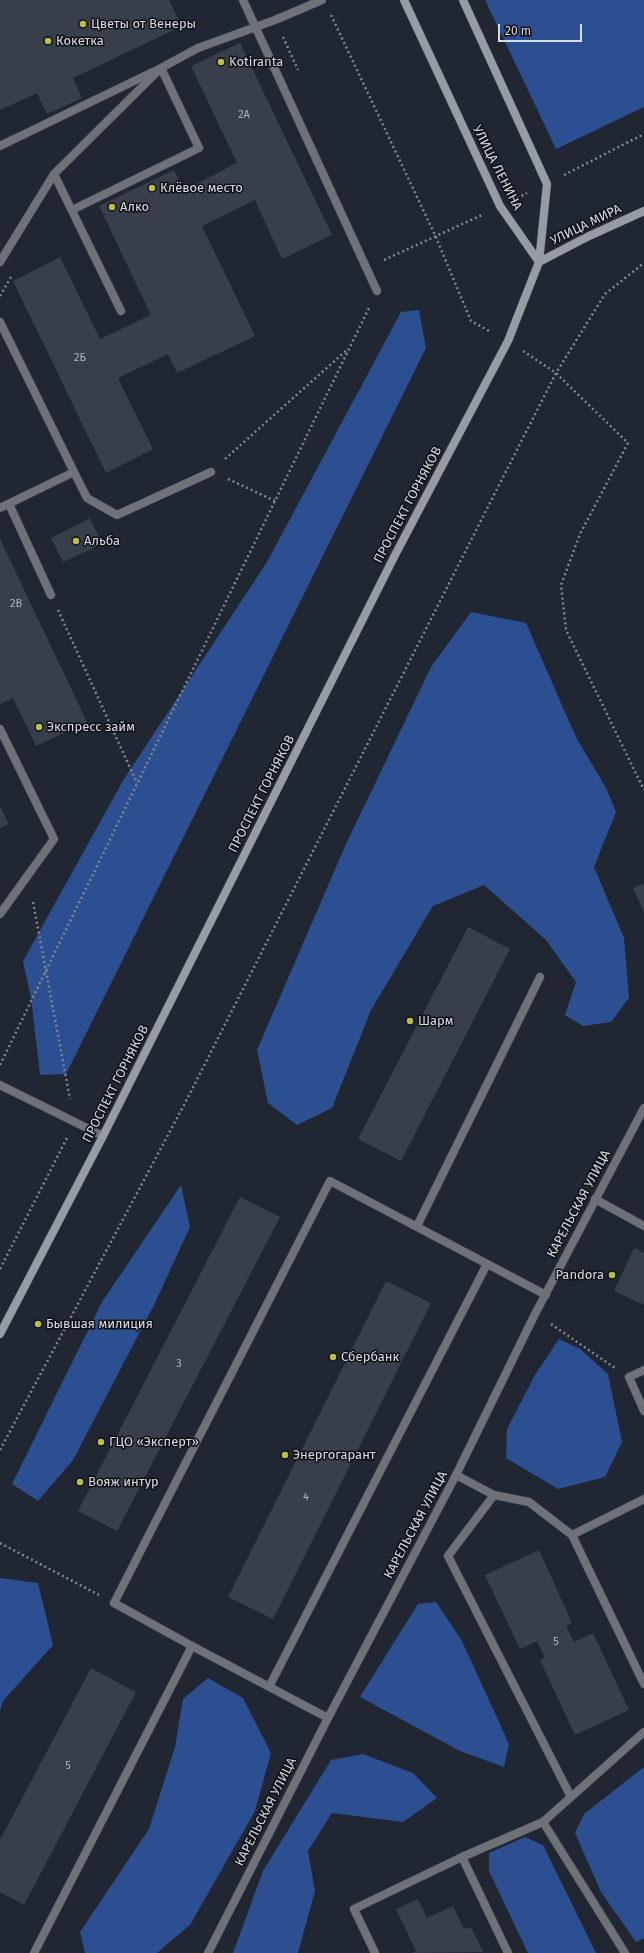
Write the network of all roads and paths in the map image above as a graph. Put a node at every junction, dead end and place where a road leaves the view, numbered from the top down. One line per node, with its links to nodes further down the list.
1 (243, 0): 7 (street)
2 (322, 0): 6 (street)
3 (404, 0): 16 (main road, УЛИЦА ЛЕНИНА)
4 (463, 0): 16 (main road, УЛИЦА ЛЕНИНА)
5 (331, 14): 21 (path)
6 (275, 20): 7 (street); 9 (path)
7 (256, 26): 8 (street); 18 (street)
8 (161, 68): 10 (street); 11 (street); 12 (street)
9 (298, 71)
10 (0, 146)
11 (54, 174): 12 (street); 15 (street)
12 (72, 210): 19 (street)
13 (644, 211): 16 (main road, УЛИЦА МИРА)
14 (381, 253): 18 (path)
15 (0, 262)
16 (539, 262): 21 (main road, ПРОСПЕКТ ГОРНЯКОВ)
17 (644, 263): 23 (path)
18 (377, 291): 22 (path)
19 (121, 311)
20 (0, 322): 24 (street)
21 (508, 341): 23 (path); 40 (main road, ПРОСПЕКТ ГОРНЯКОВ)
22 (350, 348): 25 (path); 26 (path)
23 (556, 373): 32 (path); 51 (path)
24 (74, 472): 25 (street); 27 (street)
25 (211, 472): 26 (path)
26 (275, 501): 31 (path)
27 (9, 504): 28 (street); 29 (street)
28 (0, 508)
29 (51, 595): 31 (path)
30 (0, 730): 33 (street)
31 (137, 783): 35 (path)
32 (644, 790)
33 (28, 875): 34 (street); 35 (path)
34 (0, 914)
35 (46, 970): 37 (path)
36 (540, 977): 42 (street)
37 (0, 1065)
38 (0, 1085): 40 (street)
39 (644, 1108): 41 (street, КАРЕЛЬСКАЯ УЛИЦА)
40 (103, 1136): 47 (main road, ПРОСПЕКТ ГОРНЯКОВ)
41 (595, 1199): 43 (street); 45 (street, КАРЕЛЬСКАЯ УЛИЦА)
42 (417, 1226): 44 (street); 57 (street)
43 (644, 1226)
44 (487, 1264): 45 (street); 60 (street)
45 (546, 1295): 46 (street, КАРЕЛЬСКАЯ УЛИЦА)
46 (535, 1314): 49 (path); 52 (street, КАРЕЛЬСКАЯ УЛИЦА)
47 (0, 1334)
48 (644, 1370): 49 (street)
49 (629, 1377): 50 (street)
50 (644, 1410)
51 (0, 1450)
52 (456, 1475): 53 (street); 61 (street, КАРЕЛЬСКАЯ УЛИЦА)
53 (494, 1495): 55 (street); 63 (street)
54 (644, 1499): 55 (street)
55 (572, 1535): 59 (street)
56 (0, 1543): 57 (path)
57 (114, 1603): 58 (street)
58 (192, 1646): 60 (street); 66 (street)
59 (644, 1684)
60 (269, 1687): 61 (street)
61 (328, 1718): 67 (street, КАРЕЛЬСКАЯ УЛИЦА)
62 (644, 1732): 63 (street)
63 (571, 1797): 64 (street)
64 (543, 1822): 65 (street); 70 (street)
65 (462, 1857): 68 (street); 69 (street)
66 (34, 1953)
67 (208, 1953)
68 (375, 1953)
69 (508, 1953)
70 (625, 1953)

